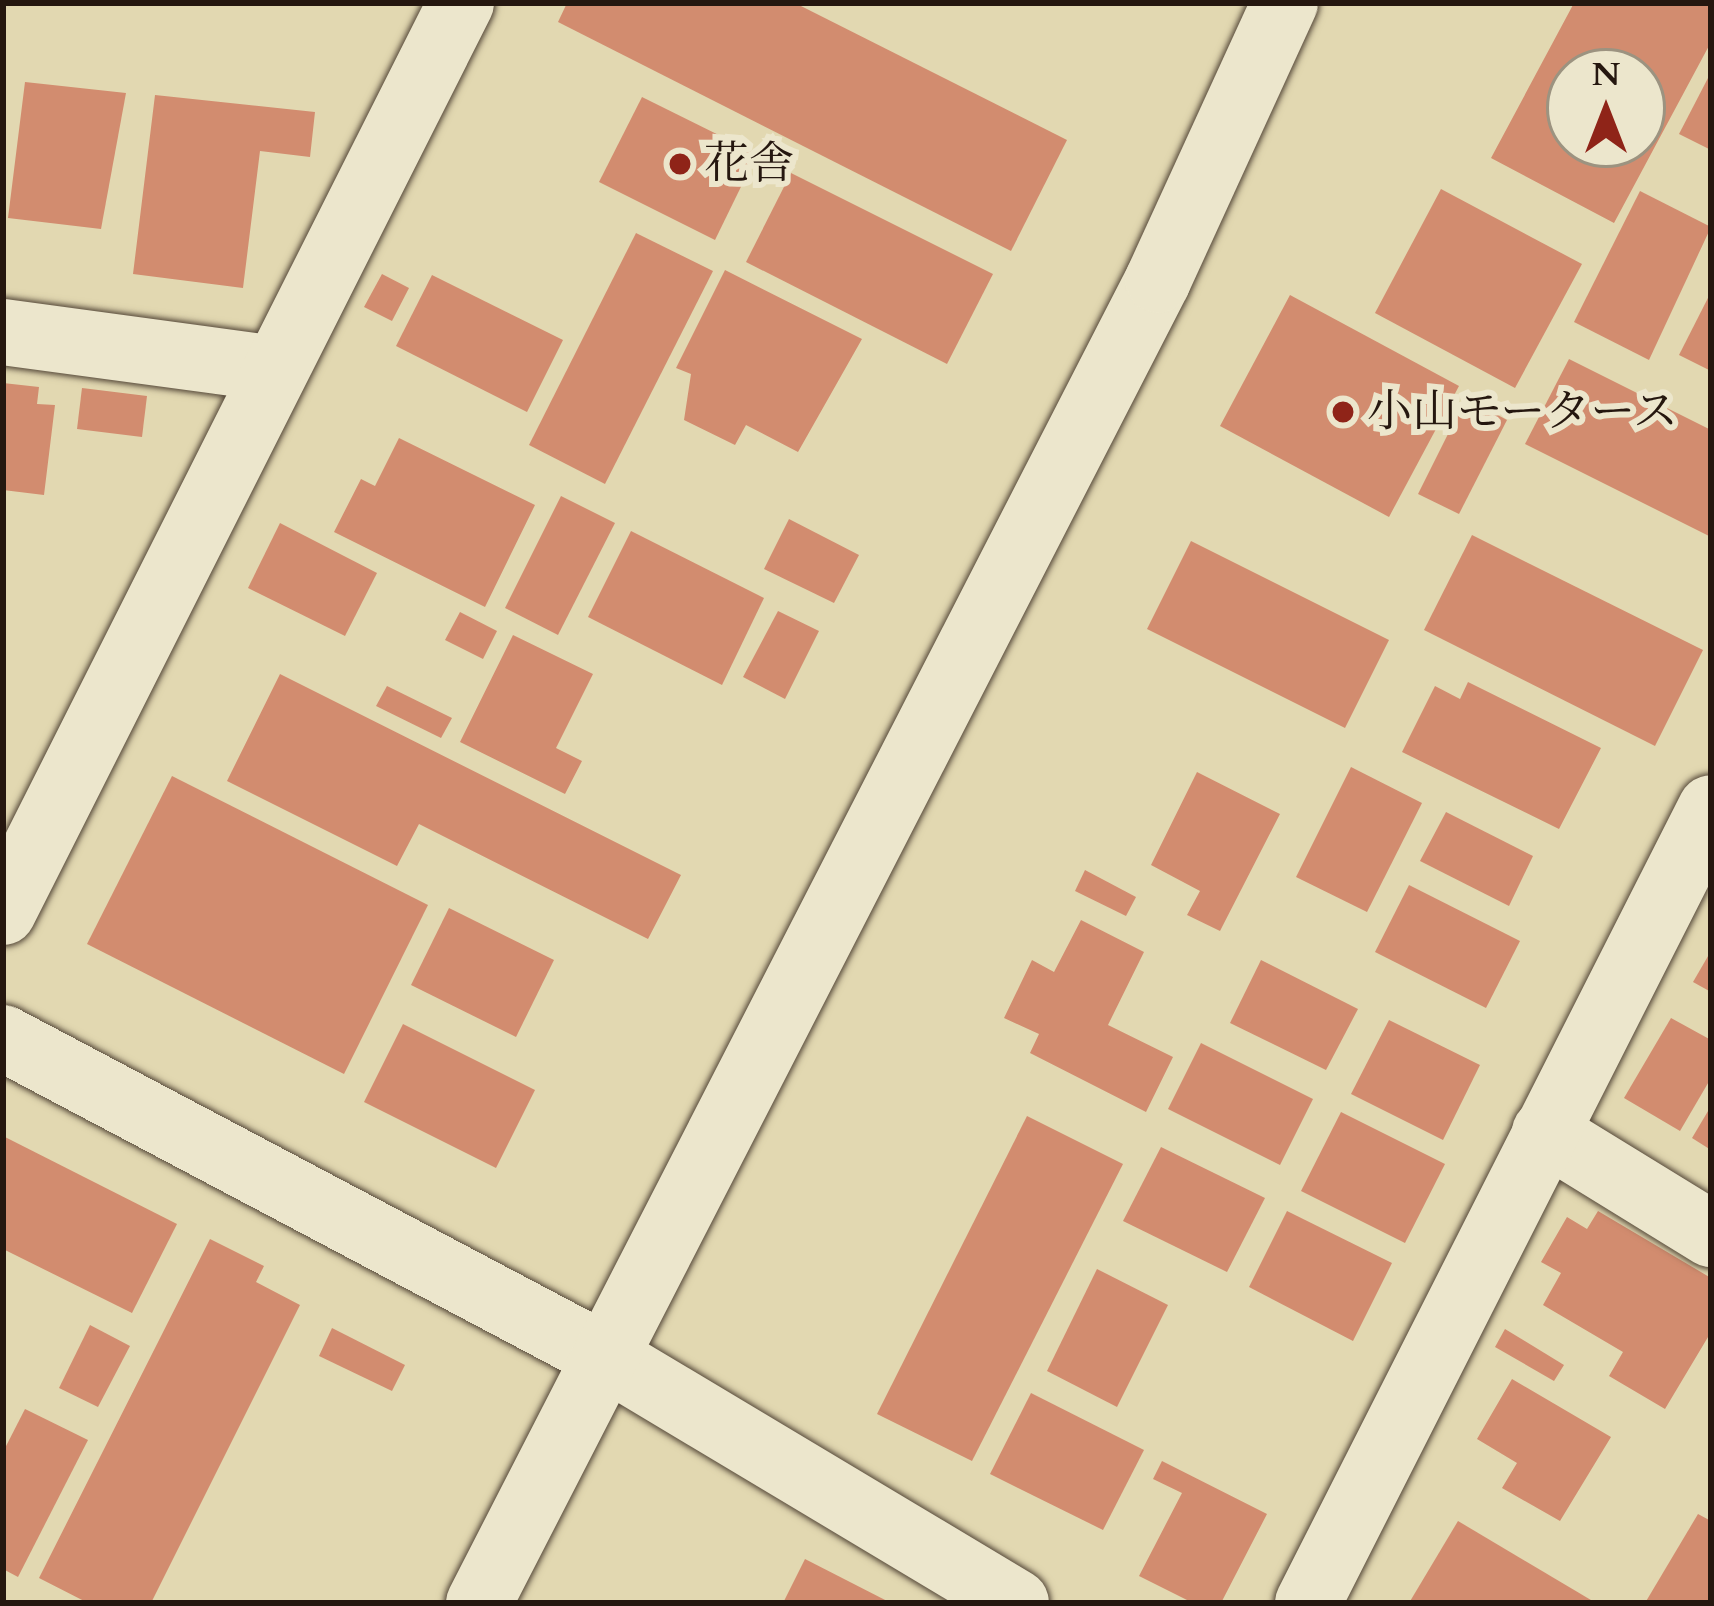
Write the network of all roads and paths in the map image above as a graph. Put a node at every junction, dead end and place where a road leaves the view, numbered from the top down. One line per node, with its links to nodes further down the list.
1 (461, 3): 4 (street)
2 (1285, 3): 10 (street)
3 (3, 332): 4 (street)
4 (275, 369): 6 (street)
5 (1711, 808): 8 (street)
6 (3, 912)
7 (3, 1038): 10 (street)
8 (1544, 1132): 9 (street); 13 (street)
9 (1711, 1234)
10 (604, 1356): 11 (street); 12 (street)
11 (479, 1603)
12 (1016, 1603)
13 (1308, 1603)

